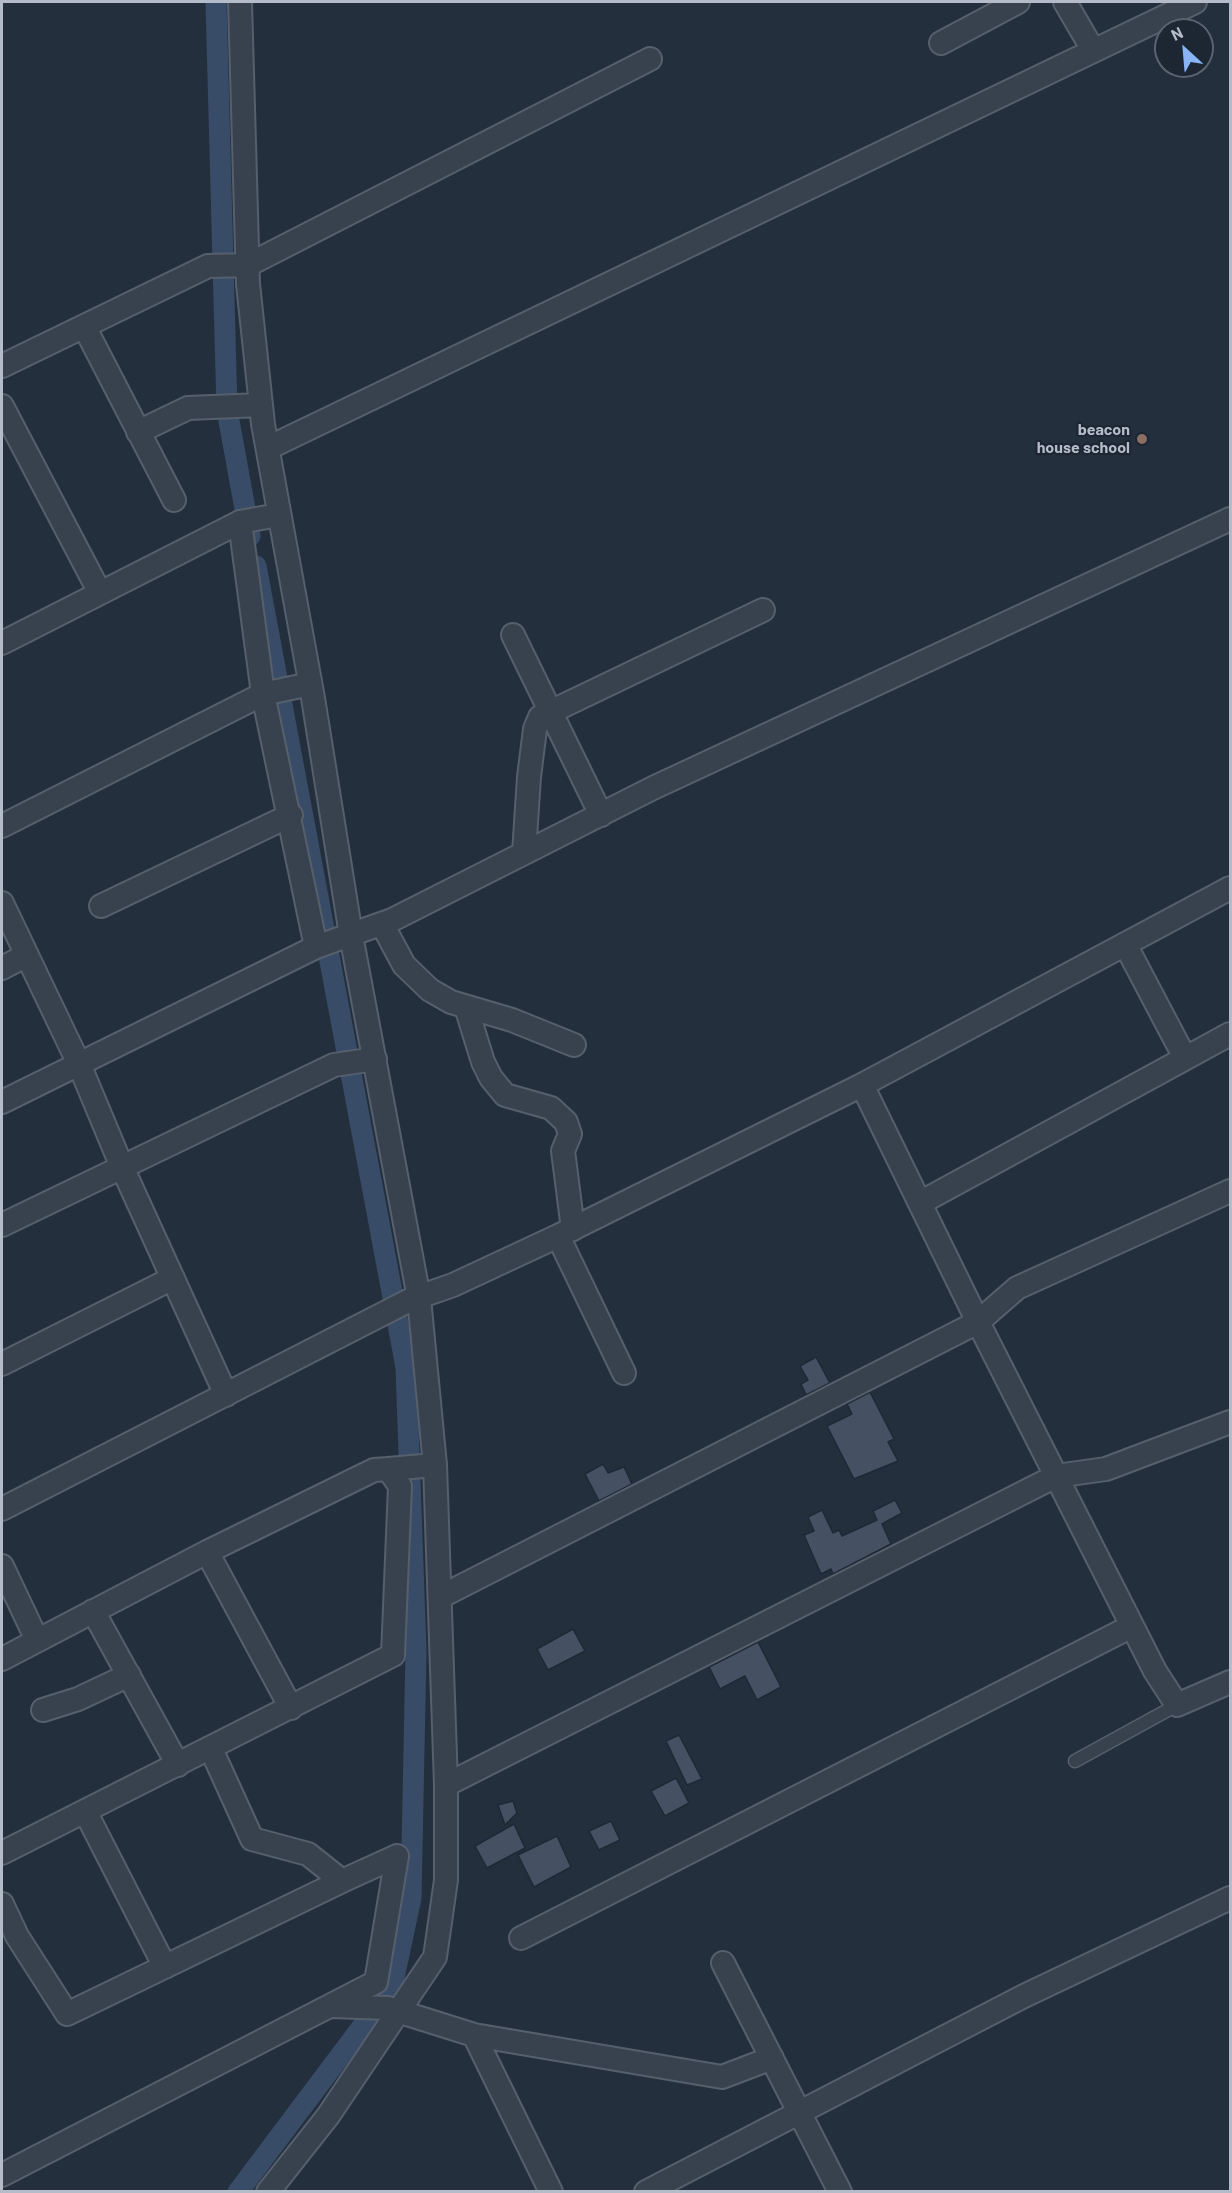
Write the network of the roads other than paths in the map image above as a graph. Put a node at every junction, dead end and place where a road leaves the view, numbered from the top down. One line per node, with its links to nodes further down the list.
1 (240, 2): 8 (street)
2 (1018, 2): 5 (street)
3 (1065, 2): 6 (street)
4 (1195, 2): 6 (street)
5 (940, 43)
6 (1093, 50): 14 (street)
7 (650, 59): 8 (street)
8 (240, 265): 9 (street); 11 (street)
9 (84, 326): 10 (street); 13 (street)
10 (2, 366)
11 (250, 405): 13 (street); 14 (street)
12 (2, 406): 19 (street)
13 (138, 432): 15 (street)
14 (268, 448): 16 (street)
15 (174, 500)
16 (270, 516): 18 (street); 23 (street)
17 (1230, 519): 27 (street)
18 (240, 522): 19 (street); 24 (street)
19 (100, 593): 22 (street)
20 (763, 610): 25 (street)
21 (513, 635): 25 (street)
22 (2, 643)
23 (303, 685): 24 (street); 34 (street)
24 (263, 694): 26 (street); 28 (street)
25 (550, 712): 27 (street); 29 (street)
26 (291, 815): 32 (street); 36 (street)
27 (601, 815): 29 (street)
28 (2, 826)
29 (524, 853): 33 (street)
30 (1230, 888): 35 (street)
31 (2, 903): 37 (street)
32 (101, 906)
33 (382, 924): 34 (street); 39 (street)
34 (344, 936): 36 (street); 43 (street)
35 (1125, 944): 42 (street); 45 (street)
36 (316, 947): 44 (street)
37 (27, 955): 38 (street); 44 (street)
38 (2, 968)
39 (465, 1007): 41 (street); 51 (street)
40 (1230, 1034): 42 (street)
41 (574, 1045)
42 (1185, 1058): 49 (street)
43 (354, 1062): 47 (street); 53 (street)
44 (79, 1064): 46 (street); 47 (street)
45 (862, 1085): 49 (street); 51 (street)
46 (2, 1102)
47 (122, 1167): 50 (street); 52 (street)
48 (1230, 1191): 54 (street)
49 (920, 1203): 54 (street)
50 (2, 1225)
51 (565, 1233): 53 (street); 56 (street)
52 (173, 1278): 55 (street); 57 (street)
53 (414, 1299): 57 (street); 59 (street)
54 (978, 1322): 60 (street); 64 (street)
55 (2, 1365)
56 (624, 1373)
57 (226, 1395): 61 (street)
58 (1230, 1422): 60 (street)
59 (411, 1467): 62 (street); 64 (street); 72 (street)
60 (1056, 1476): 66 (street); 77 (street)
61 (2, 1509)
62 (207, 1552): 65 (street); 72 (street)
63 (2, 1566): 67 (street)
64 (442, 1596): 77 (street)
65 (93, 1611): 67 (street); 69 (street)
66 (1132, 1626): 71 (street); 83 (street)
67 (37, 1640): 68 (street)
68 (2, 1659)
69 (129, 1675): 73 (street); 76 (street)
70 (1230, 1682): 71 (street)
71 (1177, 1705): 75 (lane)
72 (291, 1708): 74 (street)
73 (43, 1710)
74 (211, 1749): 76 (street); 80 (street)
75 (1075, 1761)
76 (178, 1765): 78 (street)
77 (446, 1785): 87 (street)
78 (85, 1811): 79 (street); 85 (street)
79 (2, 1853)
80 (342, 1881): 85 (street); 86 (street)
81 (1230, 1898): 90 (street)
82 (2, 1904): 85 (street)
83 (521, 1938)
84 (723, 1963): 89 (street)
85 (165, 1966)
86 (329, 2005): 87 (street); 91 (street)
87 (384, 2009): 88 (street); 92 (street)
88 (474, 2035): 89 (street); 93 (street)
89 (772, 2058): 90 (street)
90 (799, 2112): 94 (street); 95 (street)
91 (2, 2175)
92 (268, 2192)
93 (551, 2192)
94 (646, 2192)
95 (840, 2192)

